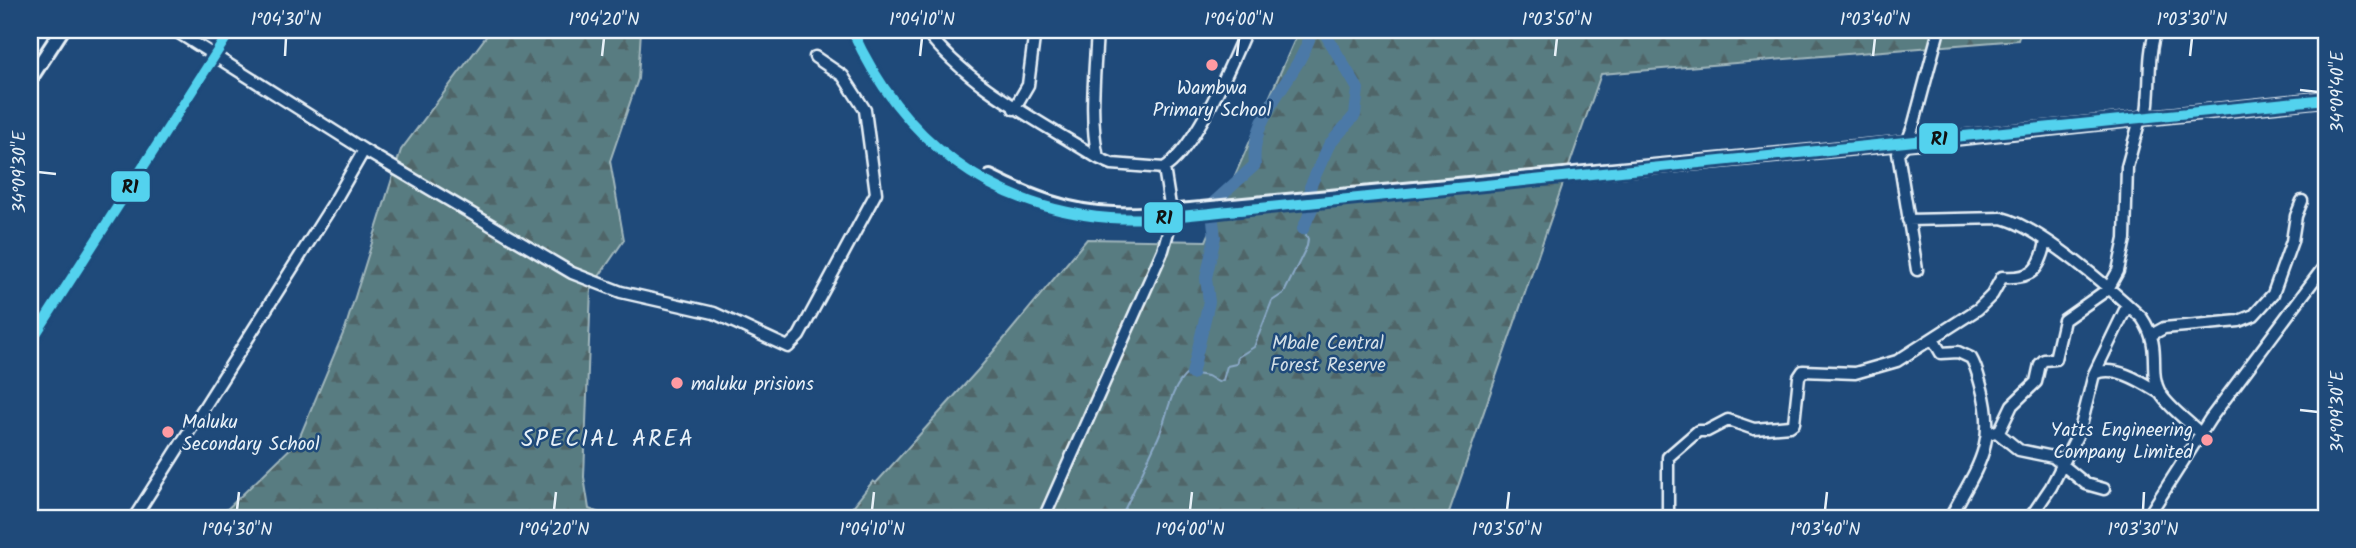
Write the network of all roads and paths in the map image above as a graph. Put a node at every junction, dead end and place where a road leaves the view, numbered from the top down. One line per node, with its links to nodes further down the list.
1 (62, 30): 10 (main road)
2 (174, 30): 15 (street)
3 (925, 30): 12 (street)
4 (1035, 30): 12 (street)
5 (1097, 30): 16 (street)
6 (1247, 30): 17 (street)
7 (1939, 30): 14 (street)
8 (2156, 30): 13 (street)
9 (815, 57): 15 (street)
10 (30, 79)
11 (2326, 99): 13 (main road)
12 (1014, 109): 16 (street)
13 (2143, 118): 14 (main road); 25 (street)
14 (1907, 142): 20 (main road); 21 (street)
15 (364, 150): 35 (street)
16 (1098, 159): 17 (street)
17 (1164, 168): 20 (street)
18 (990, 177): 20 (main road)
19 (2302, 201): 27 (street)
20 (1172, 211): 36 (street)
21 (1908, 220): 22 (street); 23 (street)
22 (2046, 242): 25 (street); 28 (street)
23 (1917, 270)
24 (2324, 271): 31 (street)
25 (2108, 289): 26 (street); 32 (street)
26 (2127, 306): 27 (street); 29 (street)
27 (2153, 334): 30 (street)
28 (1933, 339): 32 (street); 37 (street)
29 (2094, 373): 30 (street); 33 (street)
30 (2160, 393): 31 (street)
31 (2200, 433): 40 (street)
32 (1993, 434): 33 (street); 38 (street)
33 (2062, 463): 34 (street); 39 (street)
34 (2104, 489)
35 (134, 518)
36 (1044, 518)
37 (1668, 518)
38 (1950, 518)
39 (2030, 518)
40 (2147, 518)

